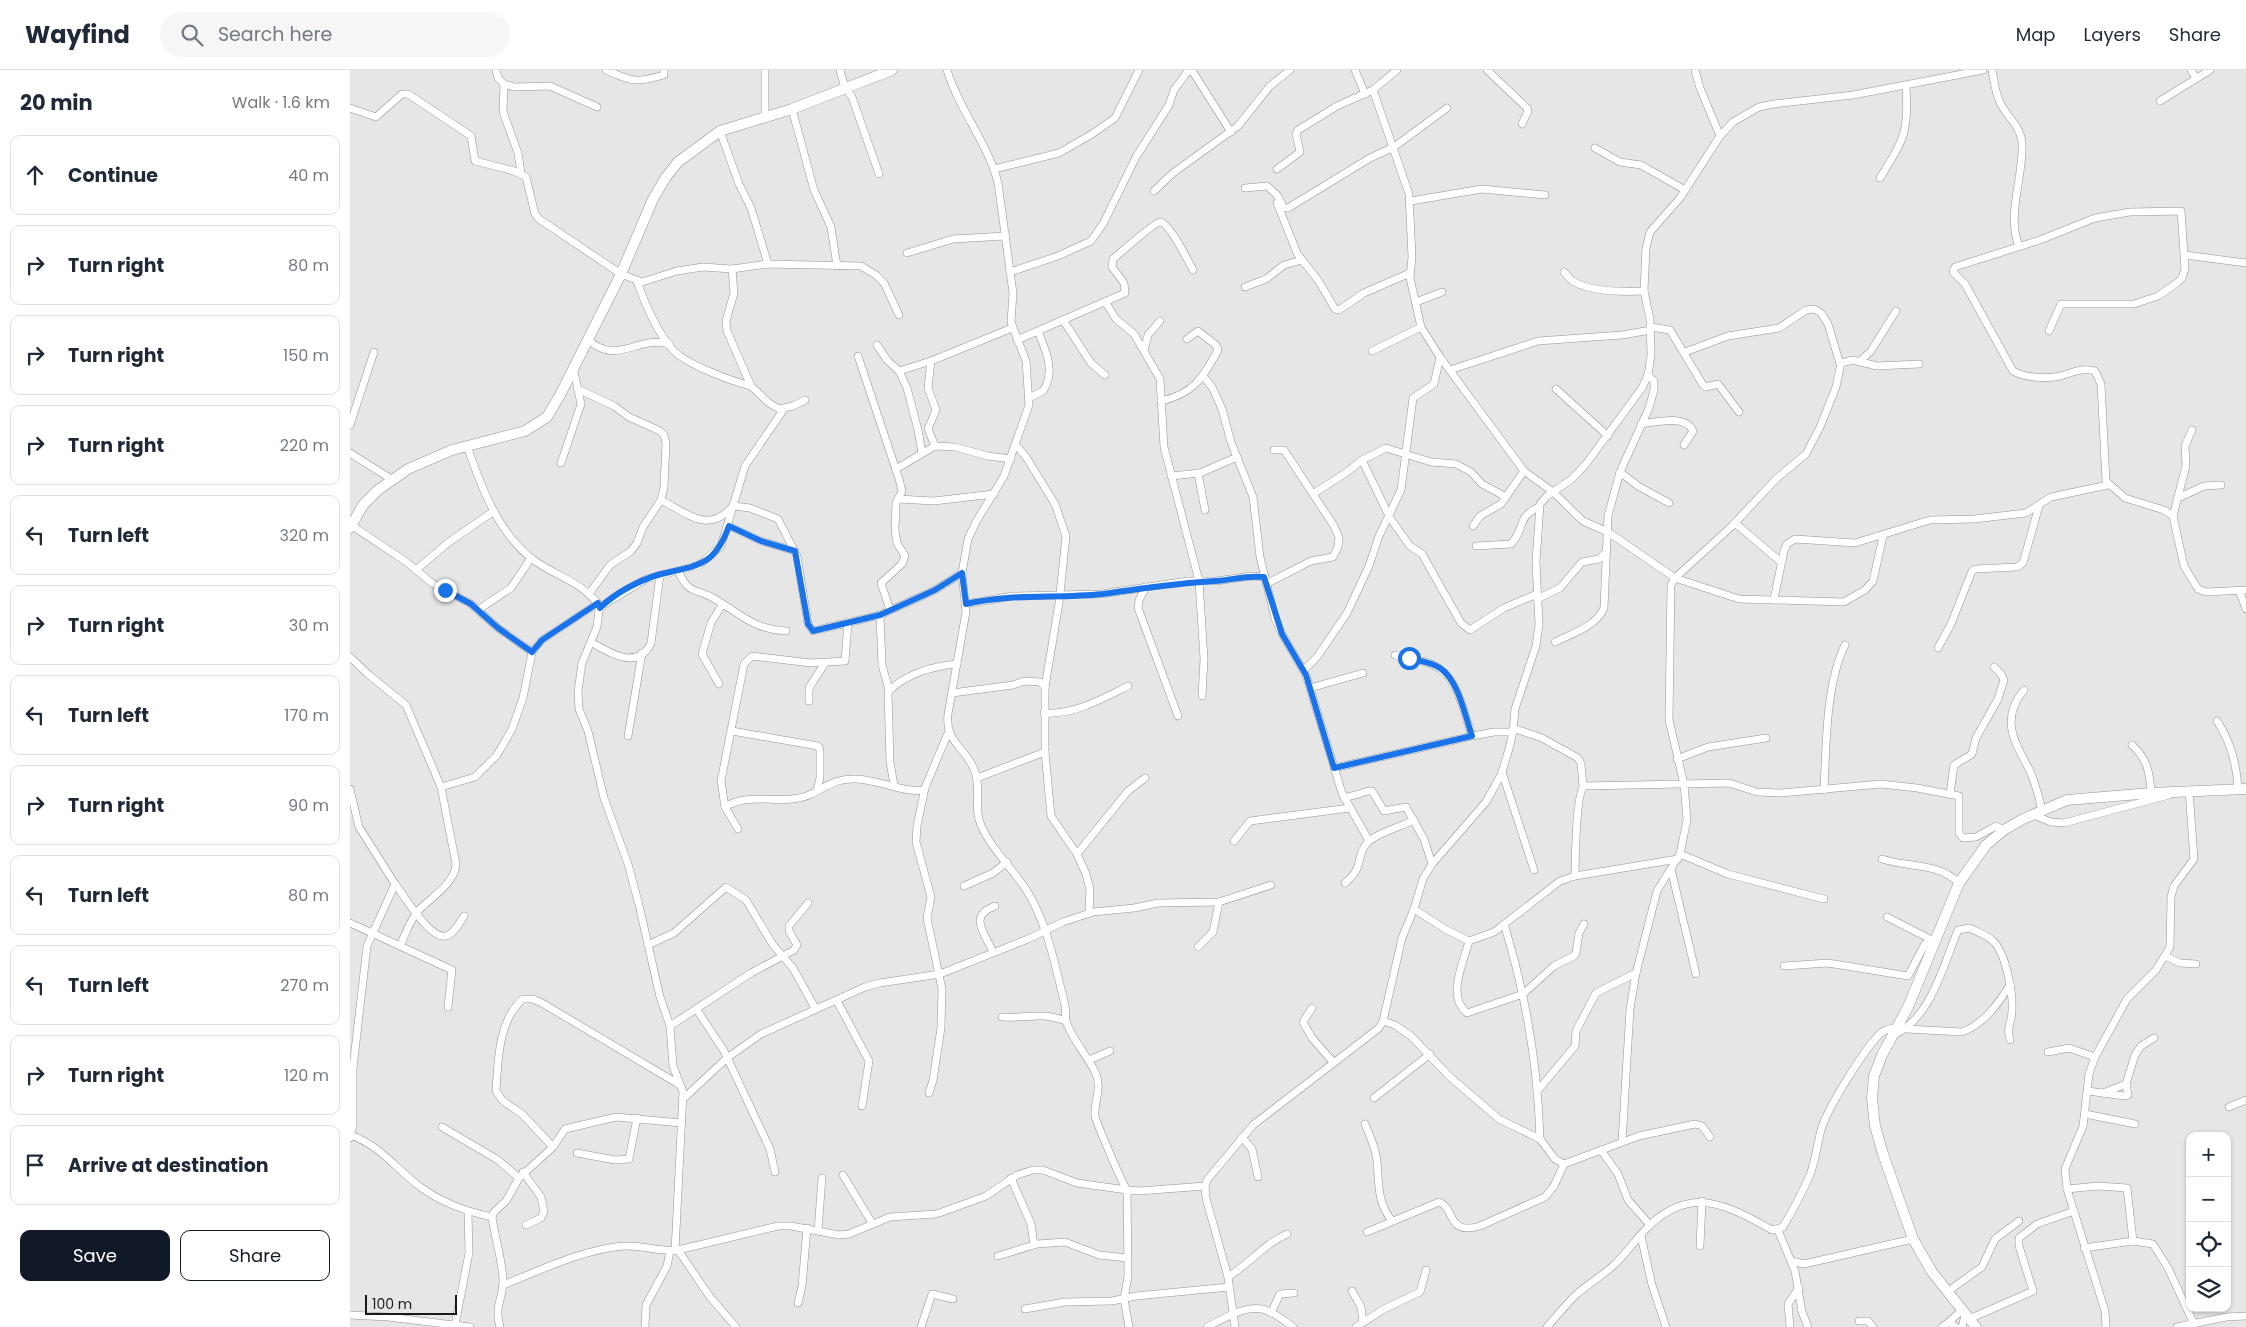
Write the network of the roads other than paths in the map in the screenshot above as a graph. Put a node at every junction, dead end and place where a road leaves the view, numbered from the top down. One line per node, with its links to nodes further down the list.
1 (496, 70): 19 (street)
2 (606, 70): 3 (street)
3 (664, 70)
4 (765, 70): 29 (street)
5 (840, 70): 21 (street)
6 (892, 70): 21 (street)
7 (947, 70): 36 (street)
8 (1139, 70): 36 (street)
9 (1290, 70): 32 (street)
10 (1355, 70): 23 (street)
11 (1695, 70): 33 (street)
12 (1983, 70): 20 (street)
13 (1992, 70): 48 (street)
14 (2191, 70): 18 (street)
15 (2210, 70): 18 (street)
16 (1395, 71): 22 (street)
17 (1489, 71): 30 (street)
18 (2196, 78): 24 (street)
19 (504, 84): 25 (street); 38 (street)
20 (1906, 86): 33 (street); 40 (street)
21 (845, 88): 28 (street); 39 (street)
22 (1373, 90): 23 (street); 34 (street)
23 (1365, 94): 37 (street)
24 (2160, 101)
25 (597, 107)
26 (350, 108): 38 (street)
27 (1447, 108): 34 (street)
28 (792, 109): 29 (street); 54 (street)
29 (765, 117): 31 (street)
30 (1522, 124)
31 (720, 132): 53 (street); 60 (street)
32 (1231, 132): 44 (street); 57 (street)
33 (1720, 136): 43 (street)
34 (1394, 147): 42 (street); 46 (street)
35 (1595, 148): 43 (street)
36 (994, 169): 47 (street)
37 (1277, 169)
38 (521, 173): 60 (street)
39 (879, 174)
40 (1880, 178)
41 (1245, 188): 42 (street)
42 (1271, 189): 51 (street)
43 (1685, 190): 63 (street)
44 (1154, 191)
45 (1545, 195): 46 (street)
46 (1411, 201): 59 (street)
47 (1006, 236): 49 (street); 57 (street)
48 (2019, 246): 50 (street); 127 (street)
49 (907, 253)
50 (2185, 255): 52 (street); 74 (street)
51 (1302, 260): 59 (street); 62 (street)
52 (2246, 262)
53 (768, 264): 54 (street); 55 (street)
54 (837, 266): 68 (street)
55 (732, 269): 61 (street); 97 (street)
56 (1193, 270): 65 (street)
57 (1010, 272): 72 (street)
58 (1564, 272): 63 (street)
59 (1410, 273): 66 (street)
60 (621, 274): 61 (street); 77 (street)
61 (637, 281): 79 (street)
62 (1246, 287)
63 (1644, 291): 73 (street)
64 (1442, 292): 66 (street)
65 (1106, 302): 69 (street); 81 (street)
66 (1416, 302): 71 (street)
67 (1896, 311): 88 (street)
68 (899, 315)
69 (1062, 320): 75 (street); 94 (street)
70 (1160, 321): 81 (street)
71 (1421, 327): 82 (street); 86 (street)
72 (1012, 328): 78 (street); 87 (street)
73 (1651, 329): 84 (street); 92 (street); 95 (street)
74 (2049, 331)
75 (1038, 332): 78 (street); 100 (street)
76 (1187, 338): 96 (street)
77 (587, 339): 79 (street); 91 (street)
78 (1017, 340): 100 (street)
79 (669, 344): 97 (street)
80 (877, 344): 93 (street)
81 (1144, 350): 102 (street)
82 (1372, 351)
83 (374, 352): 106 (street)
84 (1685, 352): 89 (street); 104 (street)
85 (858, 356): 121 (street)
86 (1440, 357): 92 (street); 116 (street)
87 (931, 361): 93 (street); 112 (street)
88 (1859, 362): 89 (street); 90 (street)
89 (1840, 364): 145 (street)
90 (1919, 364)
91 (573, 367): 99 (street); 111 (street)
92 (1450, 370): 122 (street)
93 (899, 371): 115 (street)
94 (1105, 375)
95 (1648, 375): 105 (street); 108 (street)
96 (1204, 376): 102 (street); 117 (street)
97 (751, 386): 103 (street)
98 (1556, 389): 108 (street)
99 (580, 390): 120 (street); 135 (street)
100 (1029, 398): 110 (street)
101 (804, 400): 103 (street)
102 (1161, 401): 125 (street)
103 (784, 409): 137 (street)
104 (1739, 412)
105 (1641, 424): 109 (street); 123 (street)
106 (350, 425)
107 (2192, 430): 133 (street)
108 (1608, 436): 129 (street)
109 (1684, 444)
110 (1016, 445): 118 (street); 167 (street)
111 (468, 446): 126 (street); 141 (street)
112 (935, 446): 115 (street); 118 (street)
113 (1274, 450): 131 (street)
114 (350, 453): 126 (street)
115 (922, 453): 121 (street)
116 (1406, 455): 119 (street); 132 (street); 144 (street)
117 (1237, 457): 124 (street); 162 (street)
118 (1011, 459): 130 (street)
119 (1362, 460): 131 (street); 144 (street)
120 (561, 464)
121 (896, 469): 134 (street)
122 (1524, 471): 129 (street); 132 (street)
123 (1620, 472): 136 (street); 142 (street)
124 (1198, 473): 125 (street); 140 (street)
125 (1171, 476): 163 (street)
126 (391, 479): 149 (street)
127 (2108, 485): 138 (street); 143 (street)
128 (2221, 485): 133 (street)
129 (1553, 492): 139 (street); 148 (street)
130 (994, 494): 134 (street); 159 (street)
131 (1313, 494): 162 (street)
132 (1506, 497): 147 (street)
133 (2178, 498): 143 (street)
134 (898, 499): 175 (street)
135 (661, 500): 137 (street); 166 (street)
136 (1669, 503)
137 (732, 506): 146 (street); 153 (street)
138 (2038, 506): 151 (street); 182 (street)
139 (1539, 507): 152 (street); 168 (street)
140 (1205, 510)
141 (494, 511): 155 (street); 157 (street)
142 (1608, 516): 148 (street); 150 (street)
143 (2173, 516): 165 (street)
144 (1390, 518): 168 (street); 190 (street)
145 (1735, 523): 156 (street); 161 (street)
146 (729, 526): 153 (street); 158 (street)
147 (1473, 526)
148 (1593, 526): 150 (street)
149 (350, 527): 157 (street)
150 (1608, 532): 154 (street); 161 (street)
151 (1884, 536): 156 (street); 169 (street)
152 (1476, 546)
153 (795, 551): 177 (street)
154 (1606, 552): 168 (street); 180 (street)
155 (531, 558): 166 (street); 174 (street)
156 (1781, 562): 169 (street)
157 (416, 570): 174 (street)
158 (678, 571): 160 (street); 171 (street)
159 (962, 573): 170 (street); 175 (street)
160 (660, 575): 172 (street); 184 (street)
161 (1675, 578): 169 (street); 212 (street)
162 (1265, 580): 163 (street); 190 (street)
163 (1199, 581): 164 (street); 199 (street)
164 (1146, 587): 167 (street); 202 (street)
165 (2243, 590): 173 (street)
166 (589, 594): 172 (street)
167 (1059, 596): 170 (street); 194 (street)
168 (1537, 596): 204 (street)
169 (1774, 599)
170 (966, 604): 188 (street)
171 (722, 605): 178 (street); 192 (street)
172 (599, 606): 179 (street); 183 (street)
173 (2246, 609)
174 (478, 610): 183 (street)
175 (890, 610): 176 (street)
176 (880, 615): 177 (street); 196 (street)
177 (848, 622): 187 (street)
178 (786, 631)
179 (591, 642): 184 (street); 268 (street)
180 (1555, 642)
181 (1846, 645): 225 (street)
182 (1938, 648)
183 (532, 652): 220 (street)
184 (642, 653): 207 (street)
185 (1396, 655): 208 (street)
186 (350, 657): 220 (street)
187 (825, 663): 200 (street); 205 (street)
188 (957, 664): 196 (street); 198 (street)
189 (1994, 668): 228 (street)
190 (1304, 670): 195 (street)
191 (1363, 673): 195 (street)
192 (719, 684)
193 (1128, 686): 201 (street)
194 (1045, 687): 198 (street); 201 (street)
195 (1310, 688): 213 (street)
196 (889, 690): 218 (street)
197 (2024, 690): 232 (street)
198 (952, 693): 206 (street)
199 (1202, 696)
200 (809, 701)
201 (1044, 713): 211 (street)
202 (1178, 716)
203 (2218, 721): 223 (street)
204 (1513, 730): 208 (street); 214 (street); 219 (street)
205 (732, 731): 224 (street); 230 (street)
206 (948, 733): 215 (street); 221 (street)
207 (628, 736)
208 (1472, 736): 213 (street)
209 (1766, 738): 212 (street)
210 (2132, 745): 227 (street)
211 (1044, 752): 215 (street); 239 (street)
212 (1678, 759): 217 (street)
213 (1334, 768): 229 (street)
214 (1502, 772): 243 (street); 245 (street)
215 (977, 778): 242 (street)
216 (1146, 778): 239 (street)
217 (1684, 784): 219 (street); 225 (street); 240 (street)
218 (894, 785): 221 (street); 224 (street)
219 (1583, 786): 246 (street)
220 (441, 787): 257 (street)
221 (925, 788): 277 (street)
222 (350, 789): 249 (street)
223 (2242, 789): 226 (street)
224 (817, 790): 230 (street)
225 (1824, 790): 228 (street)
226 (2185, 791): 227 (street); 233 (street); 273 (street)
227 (2151, 793): 232 (street)
228 (1950, 794): 236 (street)
229 (1344, 798): 231 (street); 234 (street)
230 (725, 807): 235 (street)
231 (1350, 808): 237 (street); 238 (street)
232 (2042, 811): 233 (street)
233 (2032, 815): 236 (street)
234 (1414, 820): 238 (street); 243 (street)
235 (738, 829)
236 (2004, 830): 248 (street)
237 (1234, 841)
238 (1369, 841): 247 (street)
239 (1077, 854): 258 (street)
240 (1679, 857): 244 (street); 246 (street); 252 (street)
241 (1882, 859): 248 (street)
242 (1007, 862): 250 (street); 264 (street)
243 (1432, 864): 256 (street)
244 (1671, 869): 276 (street); 278 (street)
245 (1534, 870)
246 (1575, 876): 267 (street)
247 (1345, 883)
248 (1959, 883): 266 (street)
249 (395, 884): 257 (street); 265 (street)
250 (964, 886)
251 (1271, 886): 253 (street)
252 (1824, 899)
253 (1219, 902): 258 (street); 270 (street)
254 (808, 903): 272 (street)
255 (995, 906): 271 (street)
256 (1414, 909): 267 (street); 288 (street)
257 (416, 912): 259 (street); 269 (street)
258 (1089, 913): 264 (street)
259 (464, 916)
260 (1887, 918): 266 (street)
261 (350, 923): 265 (street)
262 (1584, 924): 280 (street)
263 (1505, 927): 280 (street)
264 (1046, 929): 271 (street); 287 (street)
265 (371, 934): 269 (street); 303 (street)
266 (1934, 937): 275 (street); 290 (street)
267 (1469, 941): 280 (street)
268 (648, 945): 272 (street); 289 (street)
269 (400, 946): 282 (street)
270 (1198, 947)
271 (993, 952): 277 (street)
272 (782, 956): 283 (street); 285 (street)
273 (2165, 956): 274 (street); 296 (street)
274 (2196, 964)
275 (1784, 966)
276 (1636, 973): 302 (street); 323 (street)
277 (940, 974): 281 (street); 305 (street)
278 (1696, 974)
279 (2010, 985): 290 (street); 290 (street); 292 (street)
280 (1523, 994): 302 (street)
281 (837, 1001): 283 (street); 310 (street)
282 (448, 1007)
283 (815, 1008): 297 (street)
284 (1312, 1008): 299 (street)
285 (697, 1010): 289 (street); 297 (street)
286 (1002, 1017): 287 (street)
287 (1066, 1021): 298 (street)
288 (1383, 1021): 295 (street); 299 (street)
289 (670, 1026): 301 (street)
290 (1899, 1031): 348 (street); 352 (street)
291 (2154, 1038): 300 (street)
292 (2010, 1040)
293 (1110, 1051): 298 (street)
294 (2048, 1052): 296 (street)
295 (1430, 1054): 307 (street); 322 (street)
296 (2094, 1057): 304 (street)
297 (727, 1058): 308 (street); 328 (street)
298 (1089, 1060): 336 (street)
299 (1333, 1062): 320 (street)
300 (2126, 1084): 306 (street); 306 (street)
301 (680, 1085): 308 (street); 324 (street)
302 (1539, 1089): 322 (street)
303 (351, 1090): 313 (street)
304 (2088, 1090): 306 (street); 312 (street)
305 (929, 1092)
306 (2103, 1093)
307 (1374, 1098)
308 (683, 1099): 315 (street)
309 (2246, 1100): 311 (street)
310 (862, 1106)
311 (2229, 1107)
312 (2086, 1114): 317 (street); 335 (street)
313 (352, 1118): 319 (street)
314 (636, 1118): 315 (street); 324 (street); 326 (street)
315 (682, 1123): 357 (street)
316 (1365, 1124): 341 (street)
317 (2135, 1124)
318 (442, 1127): 329 (street)
319 (351, 1137): 339 (street)
320 (1242, 1137): 331 (street); 334 (street)
321 (1710, 1137): 323 (street)
322 (1540, 1139): 327 (street)
323 (1622, 1142): 325 (street)
324 (553, 1146): 329 (street)
325 (1600, 1150): 327 (street); 345 (street)
326 (577, 1153)
327 (1564, 1164): 341 (street)
328 (775, 1172)
329 (521, 1175): 340 (street); 344 (street)
330 (843, 1175): 343 (street)
331 (1258, 1177)
332 (822, 1178): 347 (street)
333 (1011, 1178): 336 (street); 343 (street); 354 (street)
334 (1205, 1186): 336 (street); 362 (street)
335 (2067, 1189): 338 (street); 353 (street)
336 (1127, 1190): 359 (street)
337 (1702, 1201): 345 (street); 348 (street); 355 (street)
338 (2074, 1211): 356 (street); 377 (street)
339 (468, 1212): 340 (street); 381 (street)
340 (492, 1217): 363 (street)
341 (1392, 1221): 349 (street)
342 (2019, 1221): 367 (street)
343 (872, 1223): 347 (street)
344 (526, 1225)
345 (1650, 1225): 351 (street)
346 (807, 1228): 347 (street); 357 (street); 371 (street)
347 (818, 1230)
348 (1778, 1230): 360 (street)
349 (1367, 1232)
350 (1287, 1234): 362 (street)
351 (1641, 1236): 393 (street); 394 (street)
352 (1913, 1239): 360 (street); 367 (street)
353 (2133, 1241): 356 (street); 380 (street)
354 (1034, 1245): 358 (street); 359 (street)
355 (1700, 1246)
356 (2084, 1248): 399 (street)
357 (674, 1251): 363 (street); 385 (street); 386 (street)
358 (998, 1256)
359 (1128, 1258): 370 (street)
360 (1792, 1261): 365 (street)
361 (1426, 1270): 379 (street)
362 (1228, 1277): 364 (street)
363 (503, 1285): 384 (street)
364 (1229, 1287): 370 (street); 374 (street)
365 (1799, 1288): 395 (street); 396 (street)
366 (1352, 1291): 379 (street)
367 (1947, 1292): 377 (street)
368 (1294, 1293): 373 (street)
369 (953, 1299): 387 (street)
370 (1124, 1299): 372 (street); 388 (street)
371 (798, 1303)
372 (1025, 1309)
373 (1271, 1313): 374 (street); 391 (street)
374 (1231, 1314): 389 (street); 390 (street)
375 (350, 1315): 381 (street)
376 (2246, 1316): 380 (street)
377 (1967, 1320): 382 (street)
378 (1859, 1321): 397 (street)
379 (1363, 1322): 392 (street)
380 (2194, 1324): 400 (street)
381 (455, 1325): 383 (street)
382 (1953, 1325): 398 (street)
383 (470, 1327)
384 (500, 1327)
385 (645, 1327)
386 (736, 1327)
387 (921, 1327)
388 (1129, 1327)
389 (1207, 1327)
390 (1234, 1327)
391 (1293, 1327)
392 (1356, 1327)
393 (1547, 1327)
394 (1666, 1327)
395 (1790, 1327)
396 (1808, 1327)
397 (1873, 1327)
398 (1942, 1327)
399 (2106, 1327)
400 (2177, 1327)

